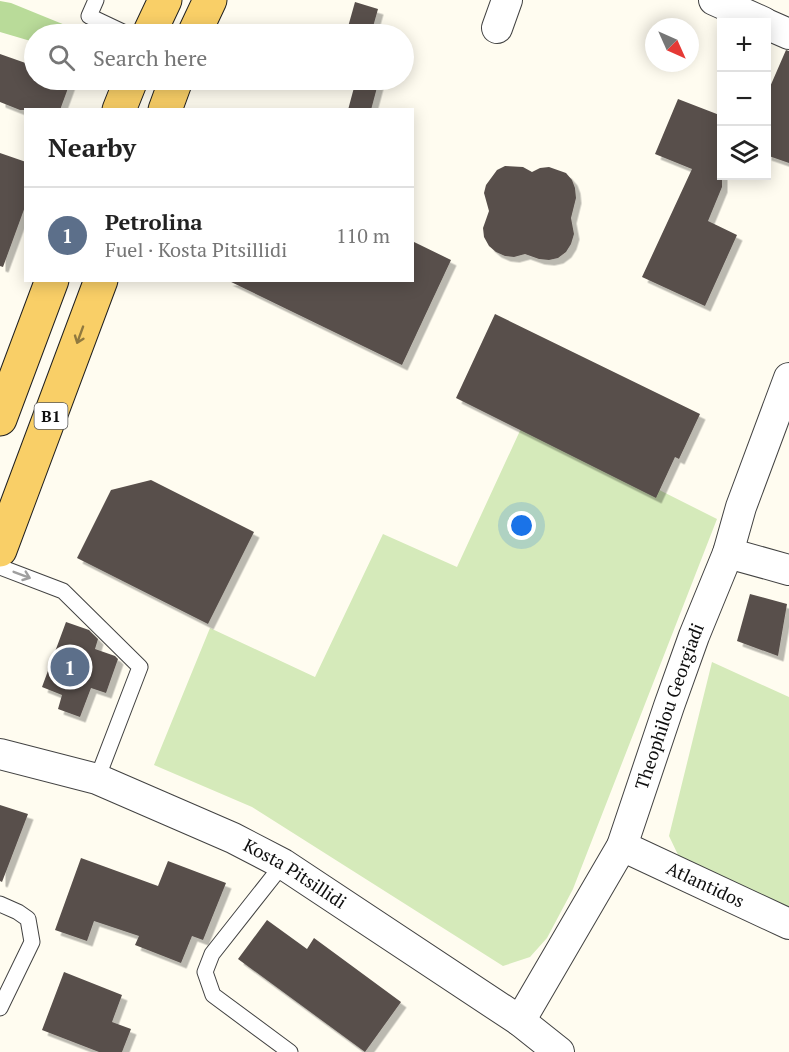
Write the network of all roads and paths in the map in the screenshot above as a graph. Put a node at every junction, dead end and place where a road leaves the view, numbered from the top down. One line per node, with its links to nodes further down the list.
1 (96, 0): 7 (lane)
2 (165, 0): 8 (main road)
3 (210, 0): 9 (main road)
4 (507, 0): 11 (street)
5 (714, 0): 6 (street)
6 (754, 18)
7 (106, 24)
8 (154, 24)
9 (199, 24)
10 (771, 26): 12 (street)
11 (497, 28)
12 (789, 34)
13 (127, 90): 15 (main road)
14 (172, 90): 16 (main road)
15 (120, 108)
16 (166, 108)
17 (51, 282): 20 (main road, B1)
18 (100, 282): 21 (main road, B1, one-way to 21)
19 (789, 378): 22 (street, Theophilou Georgiadi)
20 (0, 419)
21 (0, 550)
22 (728, 553): 24 (street); 27 (street, Theophilou Georgiadi)
23 (0, 567): 26 (lane, one-way to 26)
24 (789, 570)
25 (0, 753): 26 (street, Kosta Pitsillidi)
26 (97, 779): 28 (street, Kosta Pitsillidi)
27 (622, 846): 30 (street, Atlantidos); 32 (street, Theophilou Georgiadi)
28 (283, 864): 32 (street, Kosta Pitsillidi); 33 (lane)
29 (0, 904): 31 (lane)
30 (789, 924)
31 (0, 1008)
32 (520, 1021): 34 (street, Kosta Pitsillidi)
33 (290, 1052)
34 (559, 1052)

